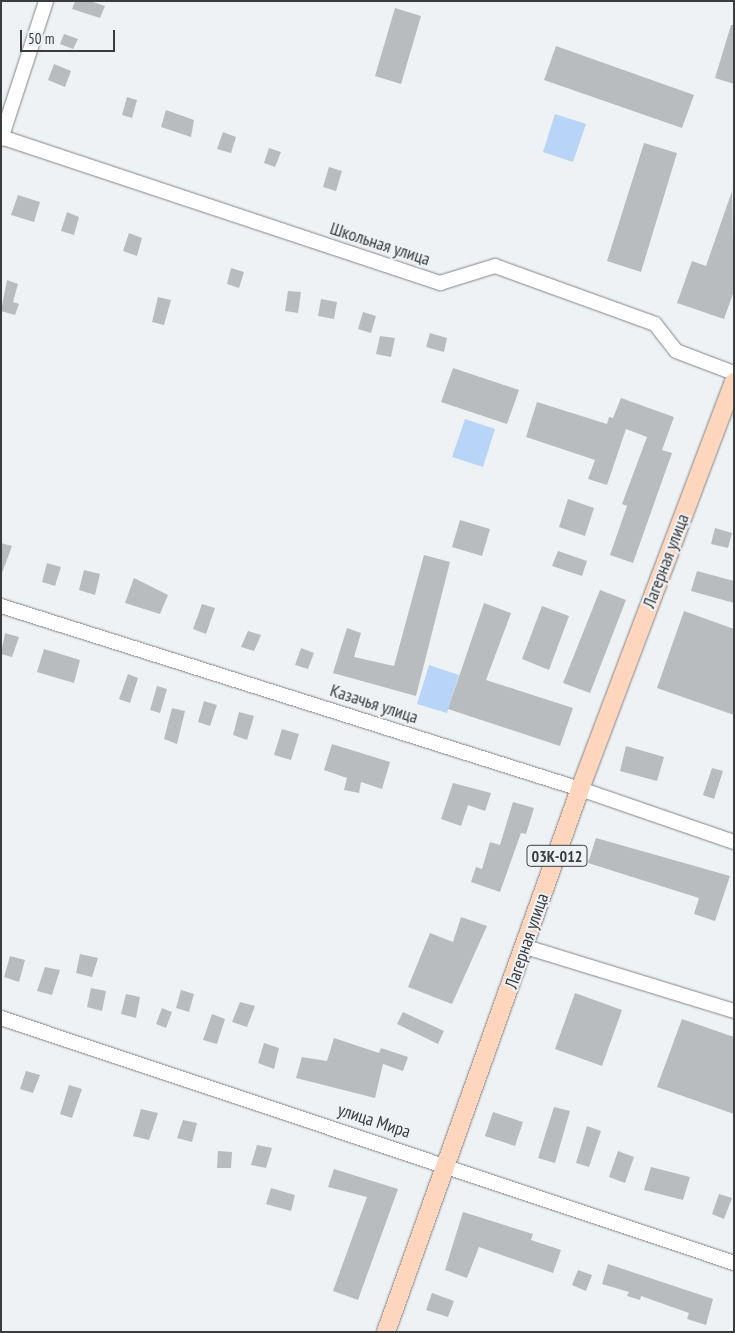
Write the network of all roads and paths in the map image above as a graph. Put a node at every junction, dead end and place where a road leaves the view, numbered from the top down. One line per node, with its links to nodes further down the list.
1 (46, 1): 2 (street)
2 (1, 137): 3 (street, Школьная улица)
3 (734, 373)
4 (734, 382): 6 (main road, Лагерная улица / 03К-012)
5 (1, 606): 6 (street, Казачья улица)
6 (580, 789): 7 (street, Казачья улица); 8 (main road, Лагерная улица / 03К-012)
7 (734, 842)
8 (526, 947): 9 (street); 11 (main road, Лагерная улица / 03К-012)
9 (734, 1011)
10 (1, 1018): 11 (street, улица Мира)
11 (445, 1164): 12 (street, улица Мира); 13 (main road, Лагерная улица / 03К-012)
12 (734, 1263)
13 (386, 1332)

